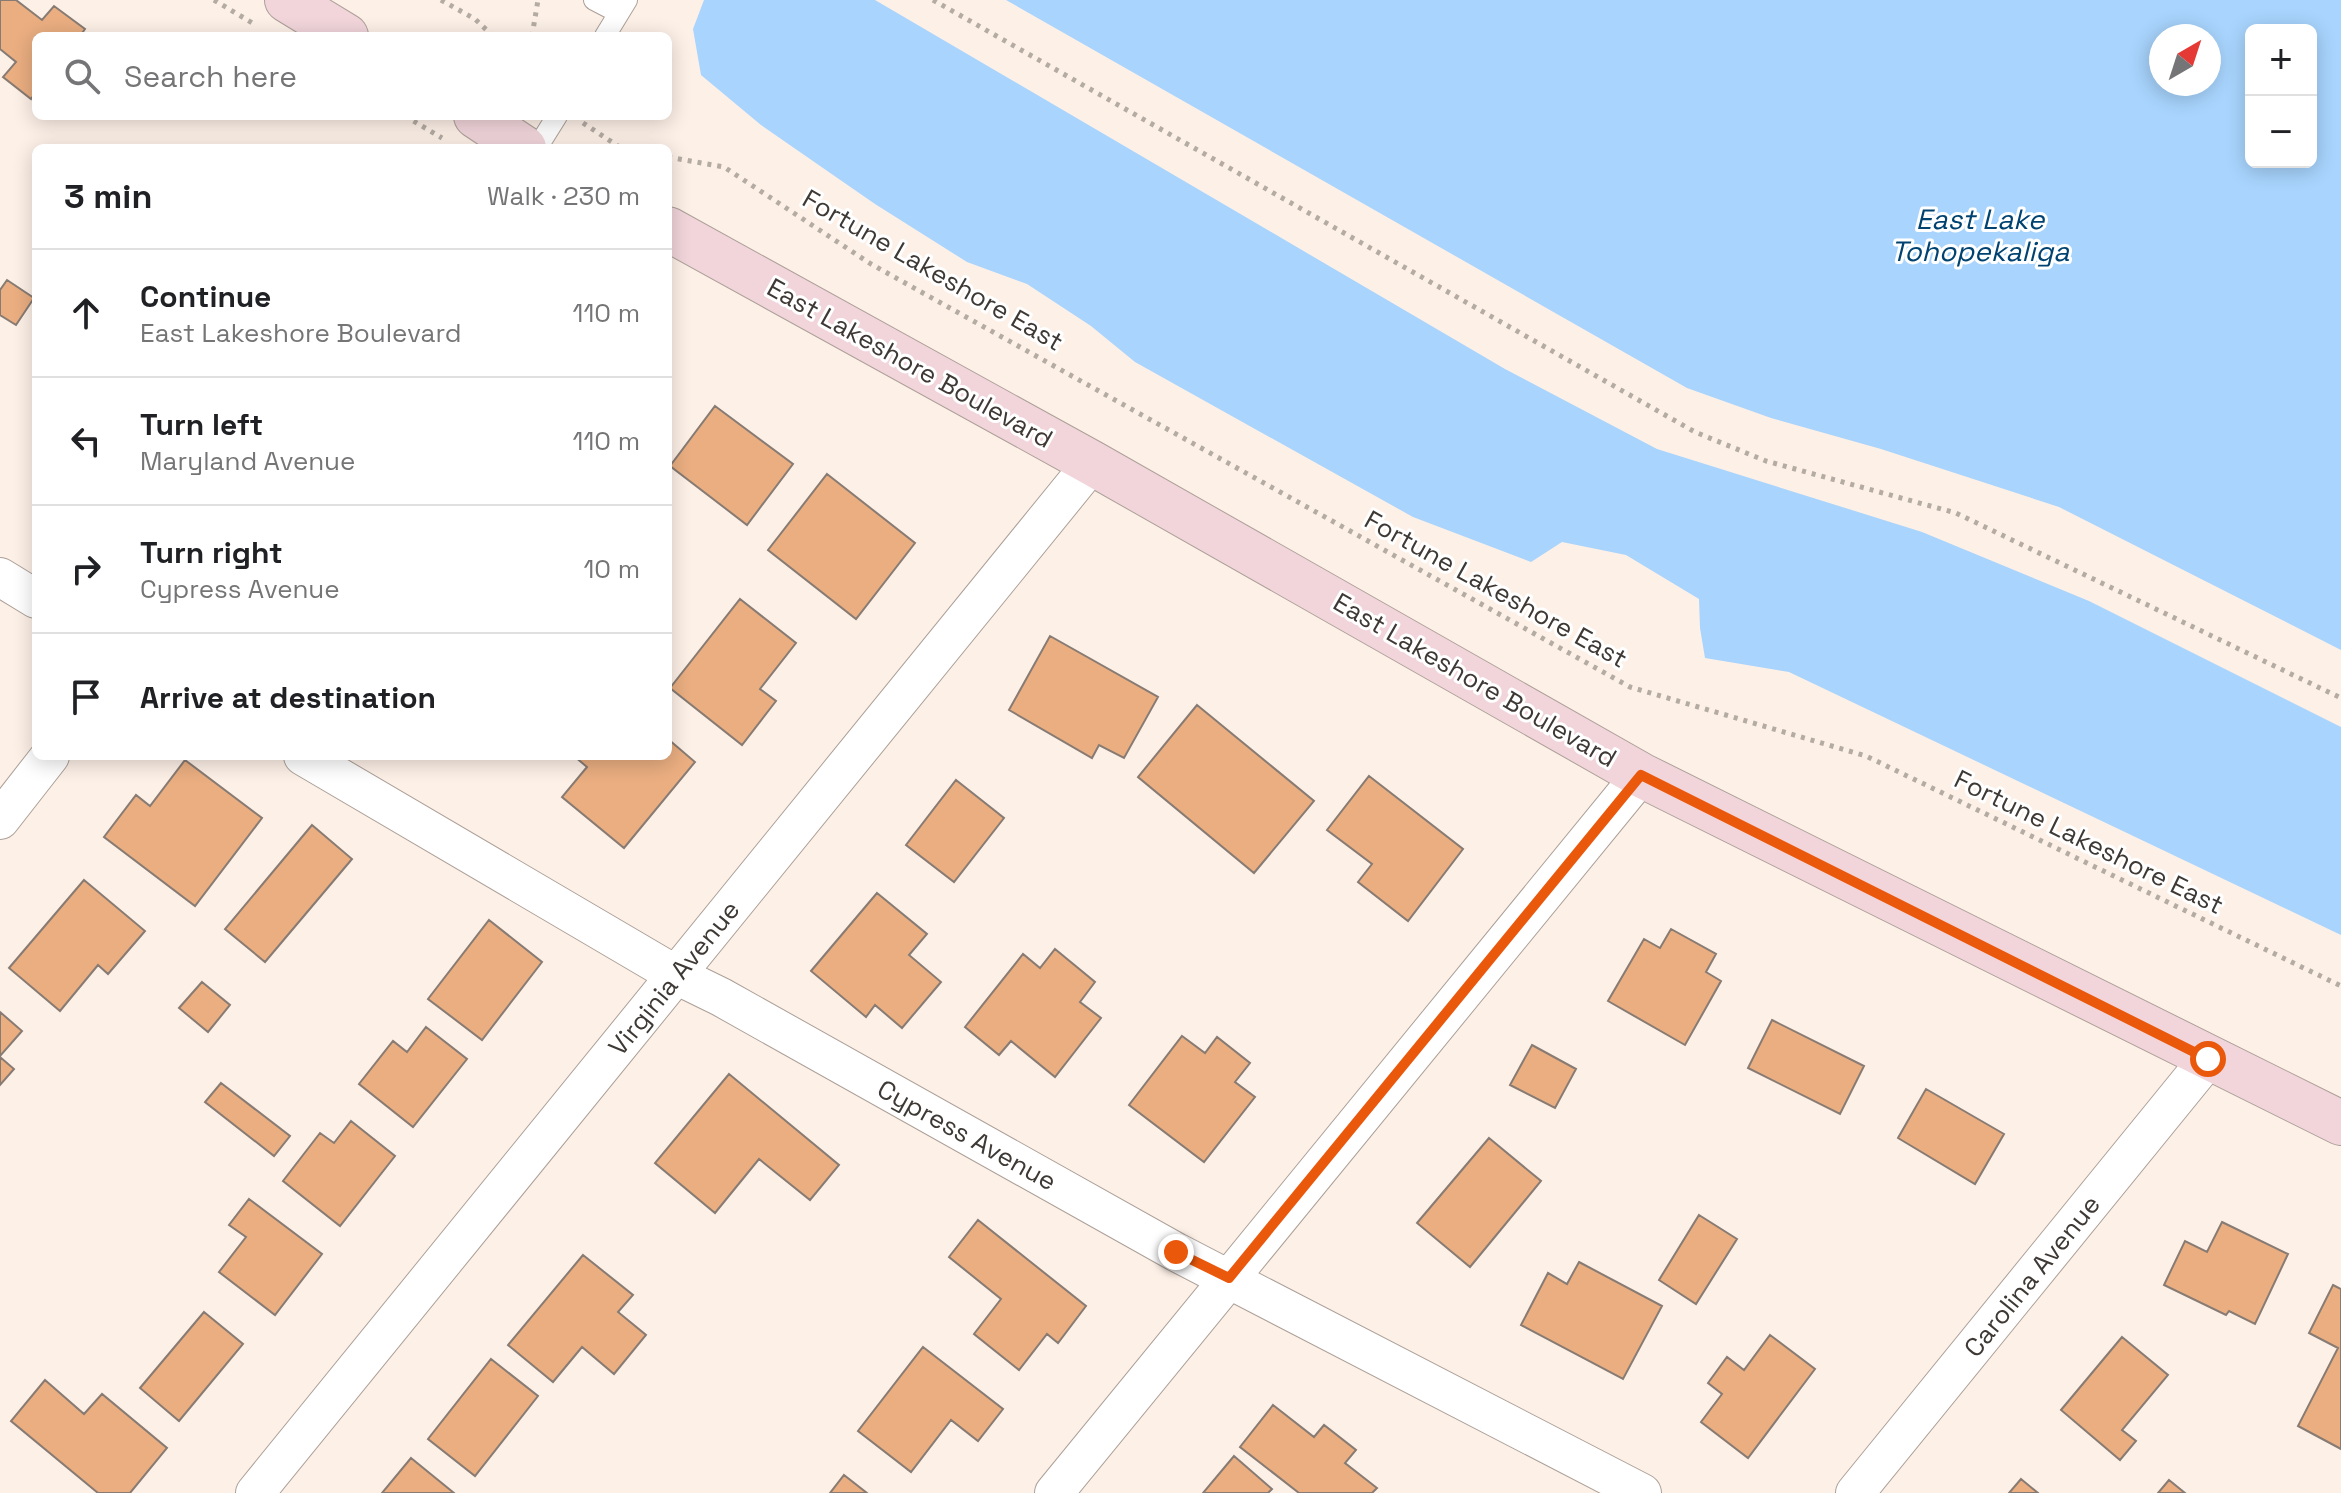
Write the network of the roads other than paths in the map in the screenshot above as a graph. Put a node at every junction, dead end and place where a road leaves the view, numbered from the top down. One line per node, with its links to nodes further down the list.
1 (594, 0): 2 (lane)
2 (623, 7): 5 (lane)
3 (274, 14): 4 (street)
4 (333, 32)
5 (607, 32)
6 (554, 120): 9 (lane)
7 (460, 128): 8 (street)
8 (511, 144)
9 (540, 144)
10 (672, 231): 11 (street, East Lakeshore Boulevard)
11 (1092, 463): 16 (street, East Lakeshore Boulevard); 18 (street, Virginia Avenue)
12 (0, 577): 13 (street)
13 (32, 597)
14 (47, 760): 17 (street)
15 (310, 760): 18 (street, Cypress Avenue)
16 (1641, 775): 19 (street, East Lakeshore Boulevard); 21 (street)
17 (0, 820)
18 (676, 975): 21 (street, Cypress Avenue); 22 (street, Virginia Avenue)
19 (2208, 1059): 20 (street, East Lakeshore Boulevard); 25 (street, Carolina Avenue)
20 (2341, 1123)
21 (1229, 1278): 23 (street); 24 (street, Cypress Avenue)
22 (255, 1493)
23 (1054, 1493)
24 (1642, 1493)
25 (1855, 1493)

